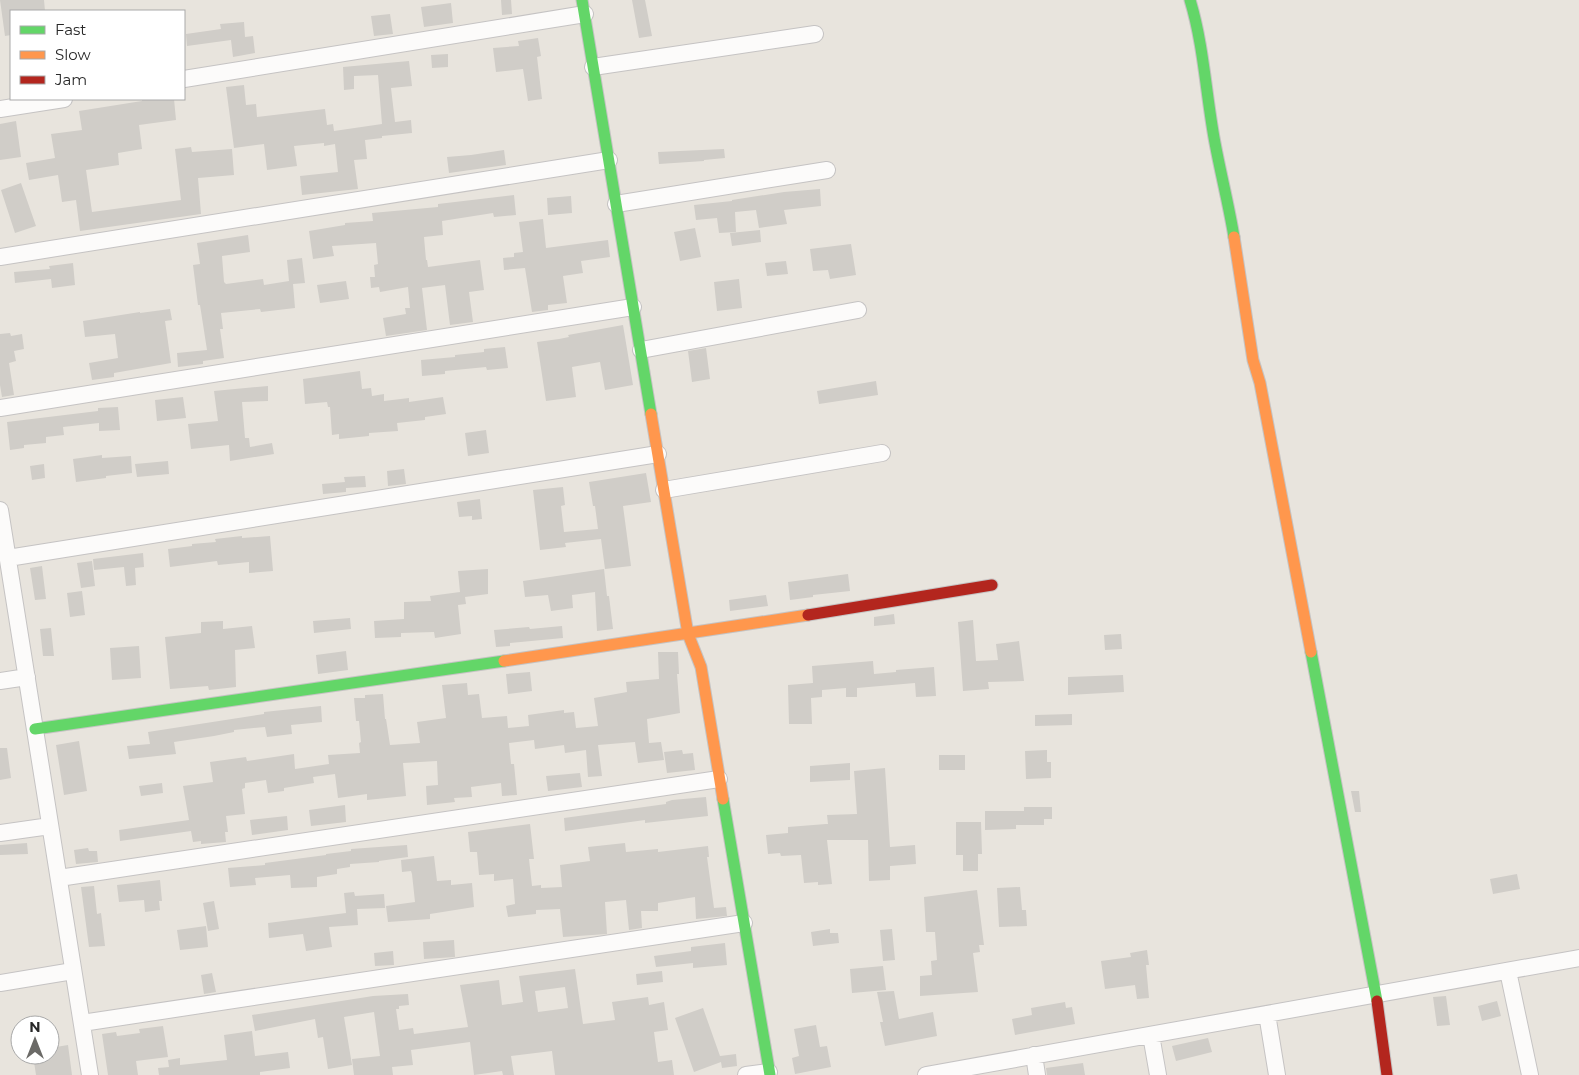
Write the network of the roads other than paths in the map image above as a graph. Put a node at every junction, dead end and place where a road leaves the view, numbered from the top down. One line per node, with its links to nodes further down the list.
1 (1190, 0): 36 (street)
2 (583, 7): 4 (street); 5 (street)
3 (815, 34): 4 (street)
4 (593, 67): 8 (street)
5 (185, 79)
6 (58, 100): 7 (street)
7 (0, 109)
8 (609, 160): 10 (street); 11 (street)
9 (827, 170): 10 (street)
10 (616, 204): 12 (street)
11 (0, 257)
12 (633, 307): 14 (street); 15 (street)
13 (858, 310): 14 (street)
14 (640, 350): 17 (street)
15 (0, 408)
16 (882, 453): 18 (street)
17 (658, 454): 18 (street); 21 (street)
18 (664, 490): 23 (street)
19 (0, 510): 20 (street)
20 (2, 534): 21 (street)
21 (8, 558): 24 (street)
22 (992, 585): 23 (street)
23 (688, 634): 26 (street); 27 (street)
24 (27, 677): 25 (street); 26 (street)
25 (0, 681)
26 (35, 729): 28 (street)
27 (719, 779): 30 (street); 31 (street)
28 (50, 826): 29 (street); 30 (street)
29 (0, 833)
30 (59, 878): 33 (street)
31 (744, 923): 38 (street); 41 (street)
32 (1579, 958): 34 (street)
33 (73, 971): 35 (street); 38 (street)
34 (1508, 971): 36 (street); 49 (street)
35 (0, 983)
36 (1376, 994): 37 (street); 48 (street)
37 (1267, 1014): 39 (street); 47 (street)
38 (82, 1023): 42 (street)
39 (1151, 1034): 40 (street); 46 (street)
40 (1034, 1056): 44 (street); 45 (street)
41 (769, 1073): 43 (street)
42 (90, 1075)
43 (746, 1075)
44 (926, 1075)
45 (1038, 1075)
46 (1158, 1075)
47 (1277, 1075)
48 (1387, 1075)
49 (1530, 1075)

